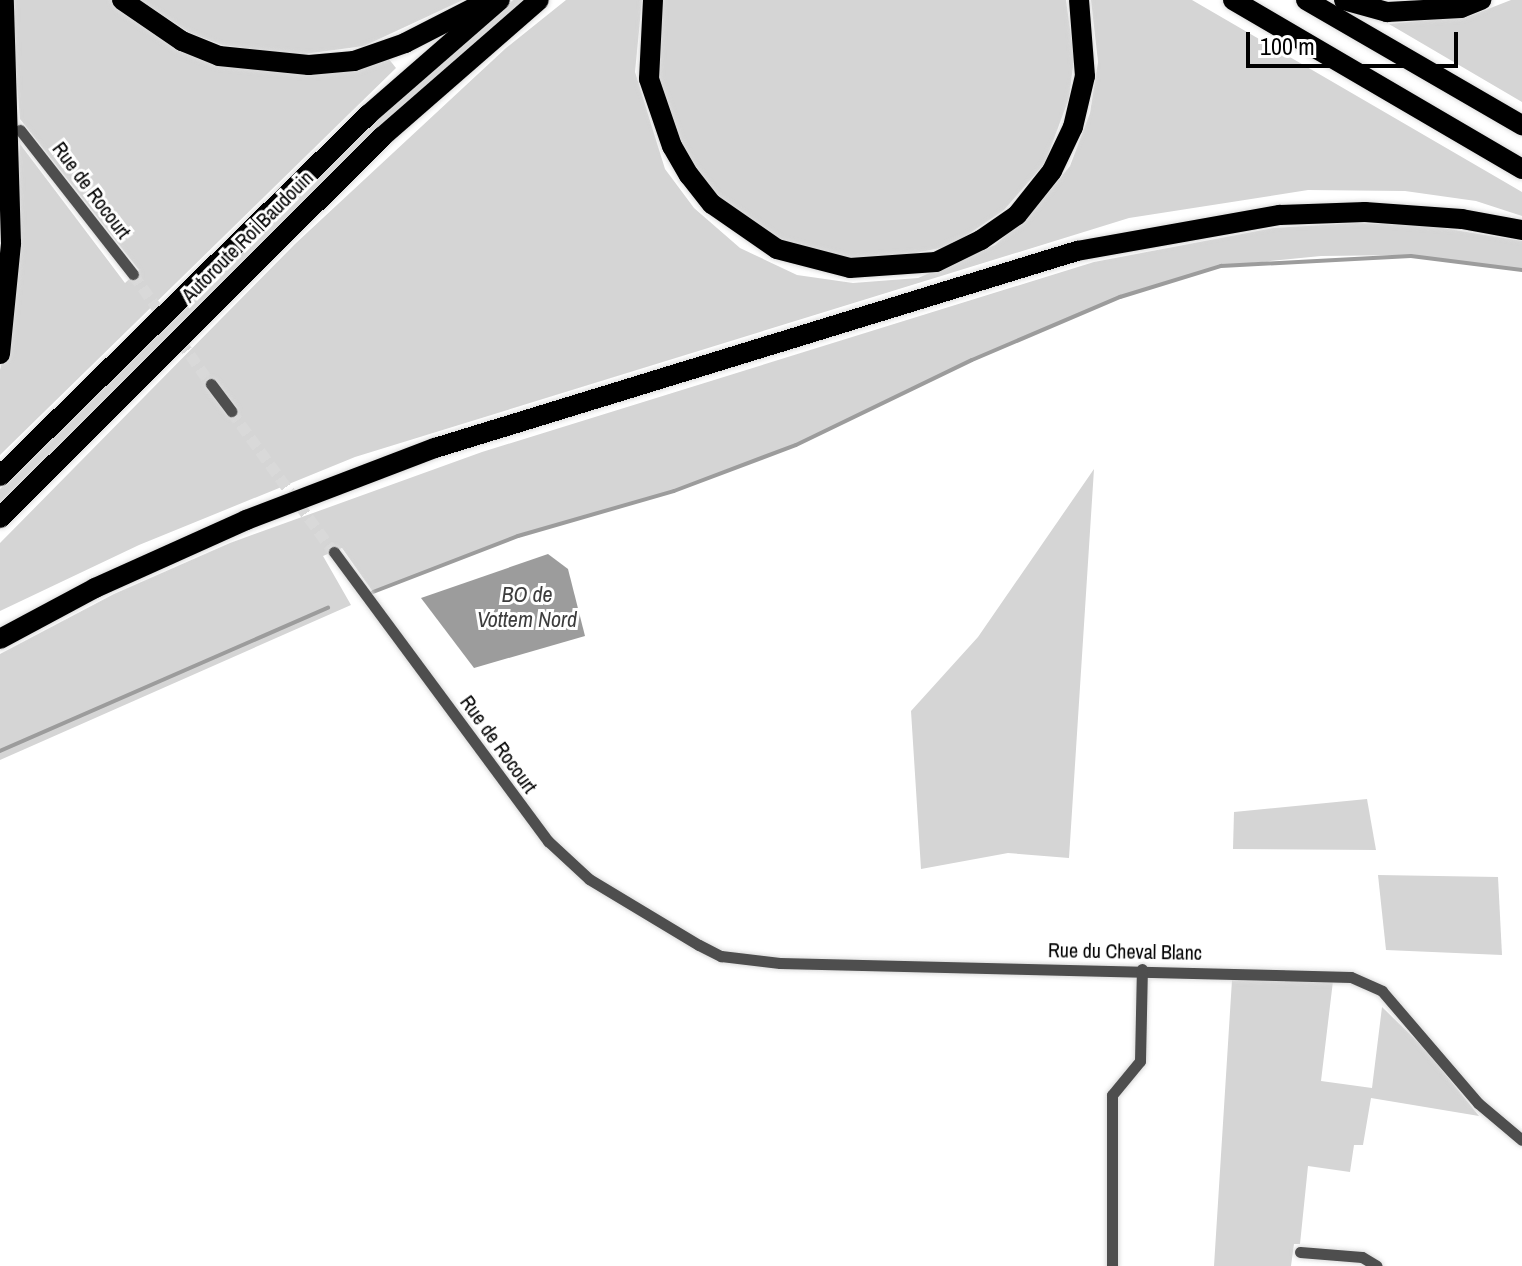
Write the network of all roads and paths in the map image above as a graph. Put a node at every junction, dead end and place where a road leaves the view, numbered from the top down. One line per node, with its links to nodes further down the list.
1 (4, 0): 17 (highway)
2 (122, 0): 3 (highway)
3 (489, 0)
4 (500, 0): 20 (highway)
5 (539, 0): 21 (highway, Autoroute Roi Baudouin)
6 (653, 0): 7 (highway)
7 (1079, 0)
8 (1233, 0): 14 (highway)
9 (1306, 0): 12 (highway)
10 (1344, 0): 11 (highway)
11 (1481, 0)
12 (1522, 125)
13 (20, 130): 16 (street, Rue de Rocourt)
14 (1522, 169)
15 (1522, 230): 23 (highway)
16 (133, 274)
17 (0, 354)
18 (211, 384): 19 (street)
19 (231, 411)
20 (0, 476)
21 (0, 518)
22 (334, 552): 24 (street, Rue de Rocourt)
23 (0, 639)
24 (666, 927): 25 (street, Rue du Cheval Blanc)
25 (1142, 969): 26 (street, Rue du Cheval Blanc); 28 (street)
26 (1522, 1140)
27 (1300, 1252): 29 (street)
28 (1112, 1266)
29 (1377, 1266)

